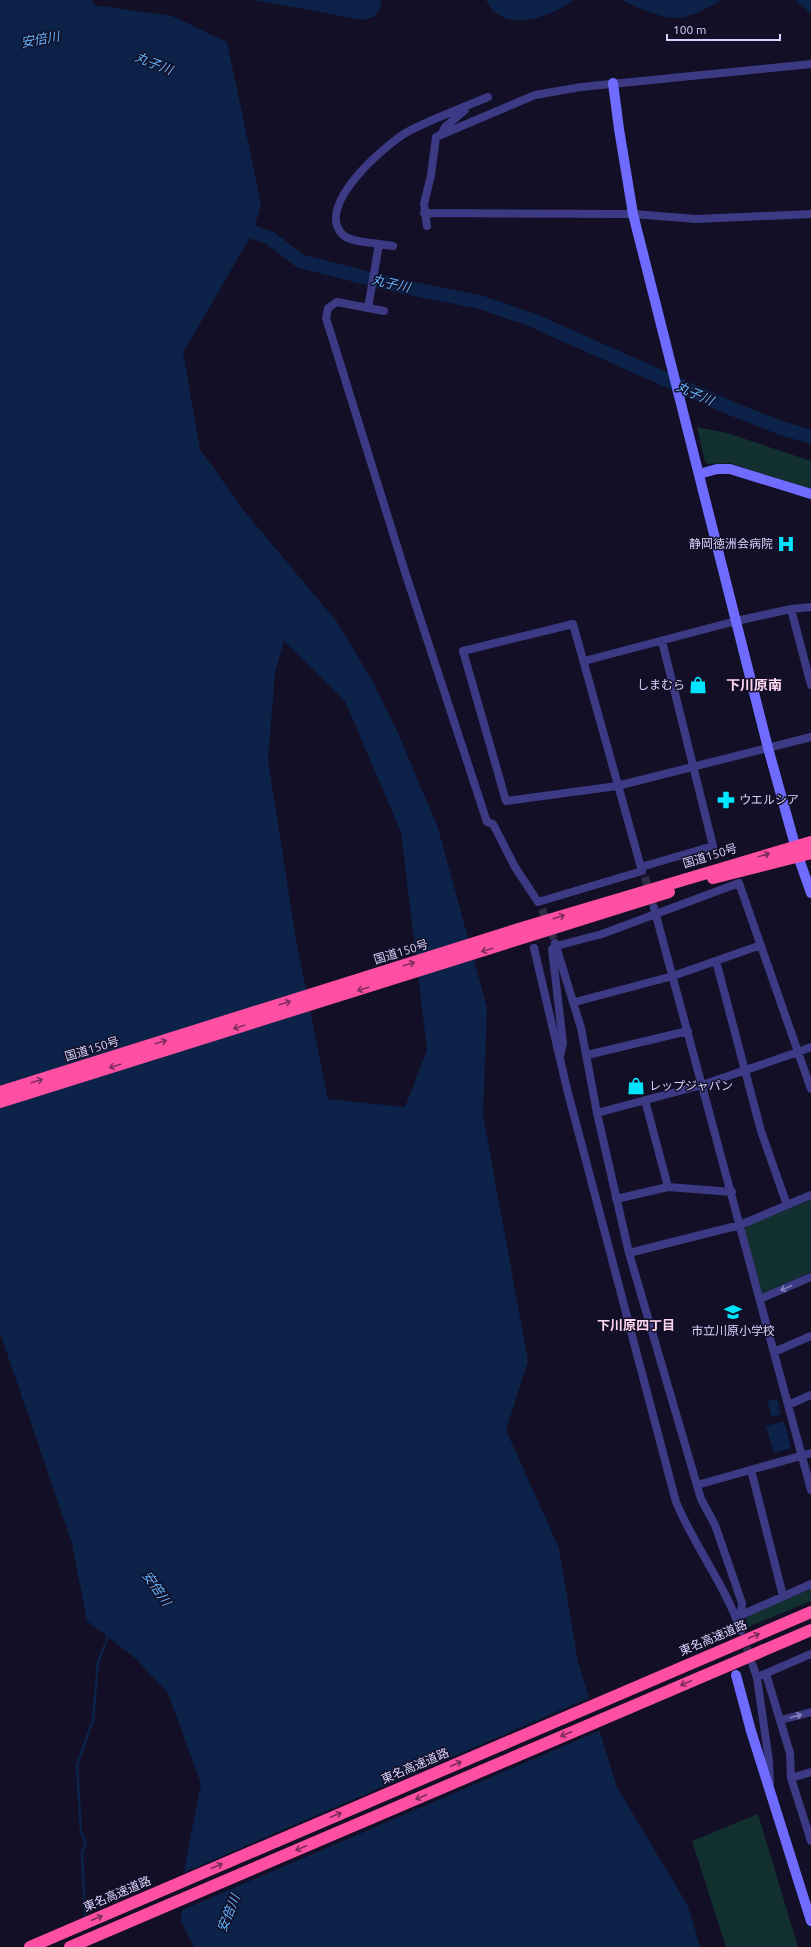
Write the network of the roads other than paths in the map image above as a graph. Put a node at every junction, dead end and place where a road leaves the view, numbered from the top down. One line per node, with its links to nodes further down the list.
1 (811, 64): 2 (street)
2 (613, 83): 3 (street); 5 (street)
3 (441, 135): 4 (street); 8 (street)
4 (424, 213): 5 (street); 7 (street)
5 (633, 214): 6 (street); 12 (street)
6 (811, 214)
7 (427, 226)
8 (379, 244): 9 (street); 10 (street)
9 (393, 246)
10 (368, 308): 11 (street); 29 (street)
11 (384, 311)
12 (699, 474): 13 (street); 16 (street)
13 (811, 494)
14 (811, 606): 15 (street)
15 (791, 609): 16 (street); 19 (street)
16 (736, 621): 17 (street); 23 (street)
17 (662, 641): 20 (street); 24 (street)
18 (811, 649): 19 (street)
19 (802, 650): 21 (street)
20 (584, 661): 25 (street); 25 (street)
21 (811, 685)
22 (811, 737): 23 (street)
23 (768, 748): 24 (street); 27 (street)
24 (693, 767): 25 (street); 29 (street)
25 (617, 786): 29 (street)
26 (811, 842): 27 (highway, 国道150号)
27 (797, 851): 28 (highway, 国道150号); 30 (street); 32 (highway, 国道150号)
28 (811, 854)
29 (643, 872)
30 (811, 893)
31 (655, 910): 33 (street); 34 (street); 37 (street)
32 (523, 933): 47 (highway, 国道150号, one-way to 32); 49 (highway, 国道150号, one-way to 49)
33 (555, 944): 38 (street); 43 (street)
34 (761, 945): 36 (street); 41 (street)
35 (534, 948): 43 (street)
36 (716, 961): 37 (street); 44 (street)
37 (673, 976): 38 (street); 39 (street)
38 (575, 1002): 42 (street)
39 (688, 1031): 42 (street); 45 (street)
40 (811, 1047): 41 (street)
41 (798, 1052): 44 (street); 46 (street)
42 (588, 1055): 50 (street)
43 (560, 1056): 72 (street)
44 (744, 1070): 45 (street); 55 (street)
45 (702, 1085): 48 (street); 52 (street)
46 (811, 1089)
47 (0, 1092)
48 (645, 1100): 50 (street); 51 (street)
49 (0, 1102)
50 (597, 1113): 54 (street)
51 (668, 1187): 52 (street); 54 (street)
52 (732, 1192): 56 (street)
53 (811, 1195): 55 (street)
54 (616, 1199): 57 (street)
55 (786, 1205): 56 (street)
56 (740, 1225): 57 (street); 59 (street)
57 (629, 1253): 67 (street)
58 (811, 1277): 59 (street, one-way to 59)
59 (760, 1299): 61 (street)
60 (811, 1336): 61 (street)
61 (774, 1352): 63 (street)
62 (811, 1395): 63 (street)
63 (788, 1405): 65 (street)
64 (811, 1453): 65 (street)
65 (802, 1457): 66 (street); 68 (street)
66 (751, 1470): 67 (street); 70 (street)
67 (697, 1485): 72 (street)
68 (811, 1490)
69 (811, 1584): 70 (street)
70 (783, 1596): 72 (street)
71 (811, 1612): 87 (highway, 東名高速道路, one-way to 71)
72 (739, 1616): 74 (street)
73 (811, 1630): 88 (highway, one-way to 88)
74 (741, 1631)
75 (811, 1654): 77 (street)
76 (753, 1666): 79 (street)
77 (766, 1674): 79 (street); 81 (street)
78 (736, 1675): 84 (street)
79 (757, 1678): 84 (street)
80 (811, 1712): 81 (street, one-way to 80)
81 (781, 1720): 83 (street)
82 (811, 1772): 83 (street)
83 (791, 1778): 85 (street)
84 (770, 1788): 86 (street)
85 (811, 1838)
86 (811, 1921)
87 (30, 1947)
88 (70, 1947)

